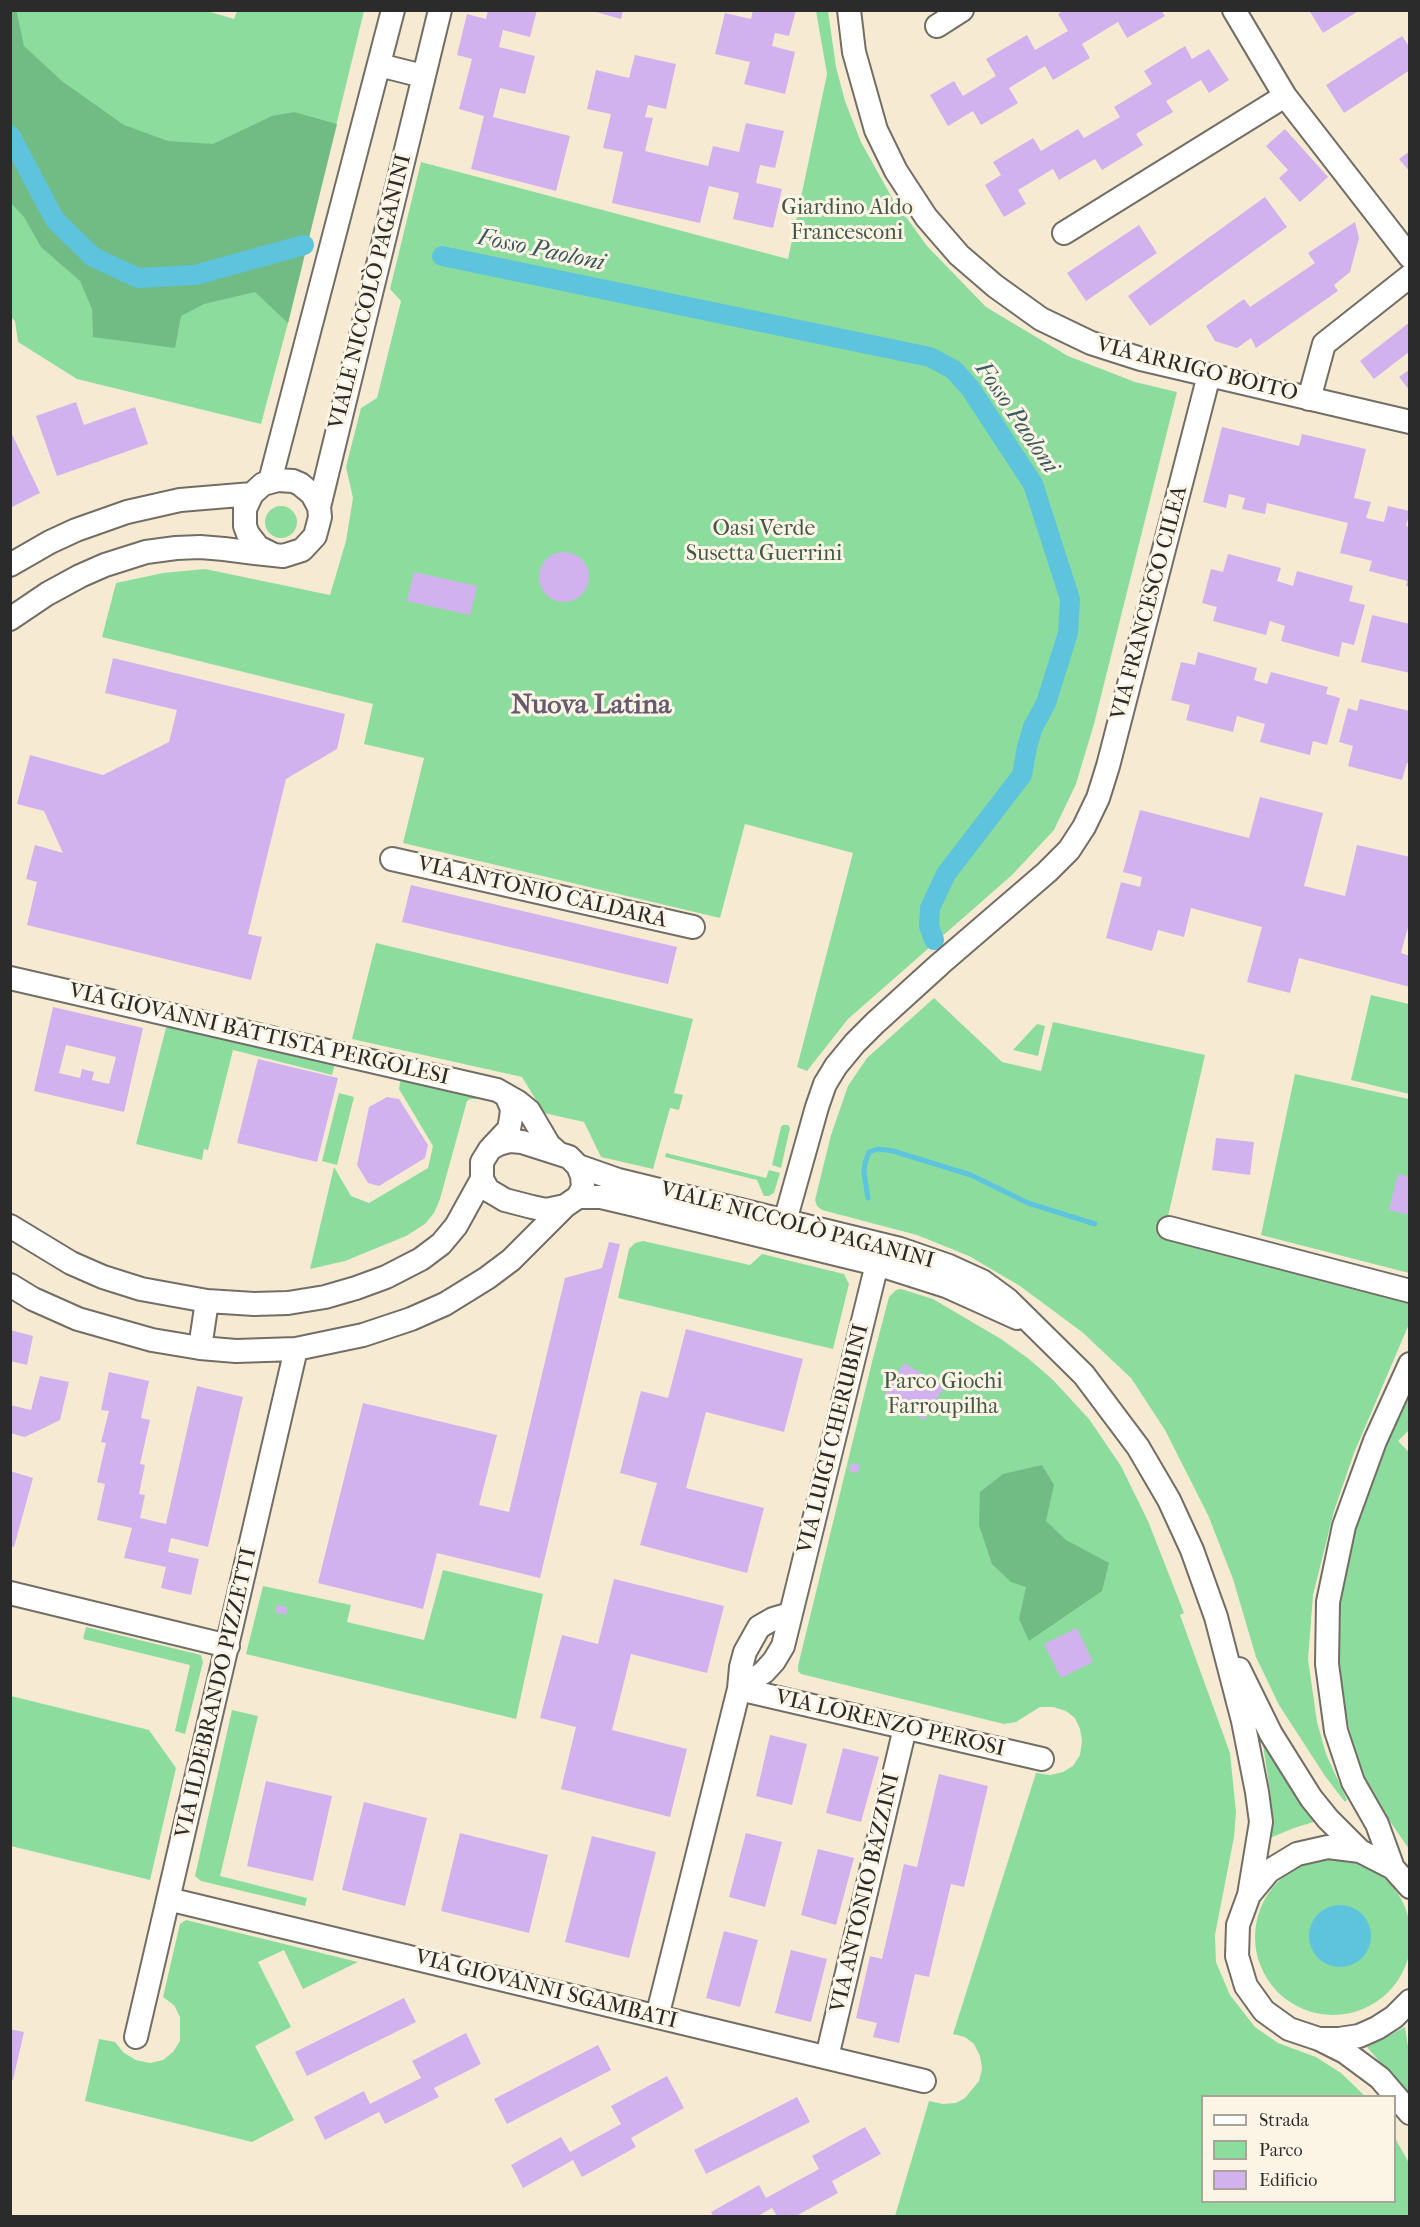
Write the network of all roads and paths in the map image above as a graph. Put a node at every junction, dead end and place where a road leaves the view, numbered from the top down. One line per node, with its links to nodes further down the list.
1 (393, 10): 7 (street)
2 (440, 10): 8 (street, VIALE NICCOLÒ PAGANINI)
3 (849, 10): 13 (street, VIA ARRIGO BOITO)
4 (962, 10): 6 (street)
5 (1234, 10): 9 (street)
6 (937, 26)
7 (379, 64): 8 (street); 16 (street)
8 (423, 76): 17 (street, VIALE NICCOLÒ PAGANINI)
9 (1285, 96): 10 (street); 11 (street)
10 (1064, 233)
11 (1410, 257)
12 (1410, 276): 14 (street)
13 (1209, 375): 14 (street, VIA ARRIGO BOITO); 30 (street, VIA FRANCESCO CILEA)
14 (1309, 399): 15 (street, VIA ARRIGO BOITO)
15 (1410, 422)
16 (261, 488): 17 (street); 18 (street); 19 (street)
17 (319, 507): 18 (street, VIALE NICCOLÒ PAGANINI)
18 (274, 555): 20 (street, VIALE NICCOLÒ PAGANINI)
19 (10, 565)
20 (10, 619)
21 (392, 859): 22 (street, VIA ANTONIO CALDARA)
22 (693, 927)
23 (10, 978): 24 (street, VIA GIOVANNI BATTISTA PERGOLESI)
24 (506, 1095): 25 (street); 26 (street, VIA GIOVANNI BATTISTA PERGOLESI)
25 (492, 1148): 26 (street, VIALE NICCOLÒ PAGANINI); 28 (street)
26 (558, 1153): 27 (street, VIALE NICCOLÒ PAGANINI)
27 (578, 1166): 29 (street); 30 (street, VIALE NICCOLÒ PAGANINI)
28 (482, 1179): 29 (street, VIALE NICCOLÒ PAGANINI); 36 (street)
29 (572, 1202): 33 (street, VIALE NICCOLÒ PAGANINI); 39 (street)
30 (785, 1221): 37 (street, VIALE NICCOLÒ PAGANINI)
31 (10, 1226): 36 (street)
32 (1169, 1228): 35 (street)
33 (877, 1264): 37 (street, VIALE NICCOLÒ PAGANINI); 42 (street, VIA LUIGI CHERUBINI)
34 (10, 1285): 38 (street)
35 (1410, 1291)
36 (207, 1301): 38 (street)
37 (1034, 1326): 43 (street, VIALE NICCOLÒ PAGANINI)
38 (200, 1348): 39 (street)
39 (296, 1348): 44 (street, VIA ILDEBRANDO PIZZETTI)
40 (1410, 1364): 49 (street)
41 (10, 1593): 44 (street)
42 (790, 1614): 45 (street, VIA LUIGI CHERUBINI); 45 (street)
43 (1216, 1617): 48 (street, VIALE NICCOLÒ PAGANINI); 51 (street, VIALE NICCOLÒ PAGANINI)
44 (228, 1646): 52 (street, VIA ILDEBRANDO PIZZETTI)
45 (739, 1689): 46 (street, VIA LORENZO PEROSI); 54 (street)
46 (905, 1728): 47 (street, VIA LORENZO PEROSI); 57 (street, VIA ANTONIO BAZZINI)
47 (1042, 1759)
48 (1360, 1851): 49 (street); 51 (street)
49 (1393, 1868): 50 (street)
50 (1410, 1887)
51 (1249, 1895): 56 (street)
52 (168, 1899): 54 (street, VIA GIOVANNI SGAMBATI); 55 (street, VIA ILDEBRANDO PIZZETTI)
53 (1410, 2001): 56 (street)
54 (657, 2017): 57 (street, VIA GIOVANNI SGAMBATI)
55 (136, 2037)
56 (1319, 2038): 59 (street)
57 (827, 2057): 58 (street, VIA GIOVANNI SGAMBATI)
58 (924, 2081)
59 (1395, 2095)
60 (1396, 2097): 61 (street)
61 (1410, 2113)

